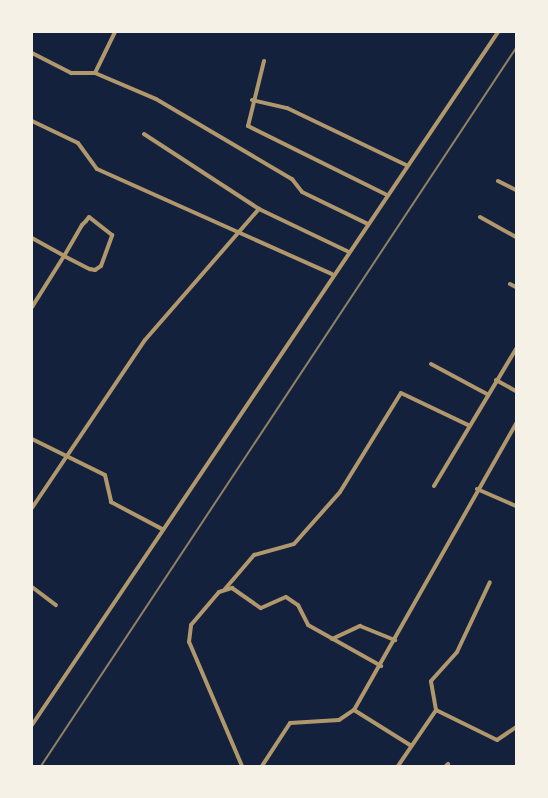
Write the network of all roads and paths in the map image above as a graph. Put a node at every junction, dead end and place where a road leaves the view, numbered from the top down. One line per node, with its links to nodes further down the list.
1 (115, 32): 5 (street)
2 (498, 32): 9 (street)
3 (32, 53): 5 (street)
4 (264, 62): 6 (street)
5 (95, 73): 15 (street)
6 (252, 100): 9 (street); 12 (street)
7 (32, 121): 16 (street)
8 (144, 134): 13 (street)
9 (406, 165): 12 (street)
10 (498, 180): 11 (street)
11 (516, 190)
12 (385, 194): 15 (street)
13 (259, 209): 16 (street); 19 (street)
14 (480, 217): 17 (street)
15 (368, 224): 19 (street)
16 (237, 234): 21 (street); 33 (street)
17 (516, 237)
18 (32, 238): 20 (street)
19 (347, 251): 21 (street)
20 (64, 256): 20 (street); 24 (street)
21 (332, 274): 38 (street)
22 (510, 284): 23 (street)
23 (516, 287)
24 (32, 308)
25 (516, 349): 27 (street)
26 (431, 364): 29 (street)
27 (496, 380): 28 (street); 29 (street)
28 (516, 391)
29 (488, 394): 31 (street)
30 (516, 424): 35 (street)
31 (468, 425): 34 (street); 41 (street)
32 (32, 439): 33 (street)
33 (66, 456): 37 (street); 38 (street)
34 (434, 486)
35 (477, 489): 36 (street); 44 (street)
36 (516, 507)
37 (32, 508)
38 (162, 529): 48 (street)
39 (490, 582): 47 (street)
40 (32, 587): 42 (street)
41 (225, 589): 43 (street); 51 (street)
42 (56, 604)
43 (332, 639): 44 (street); 45 (street)
44 (395, 640): 45 (street)
45 (381, 666): 46 (street)
46 (354, 710): 50 (street); 52 (street)
47 (436, 710): 49 (street); 50 (street)
48 (32, 725)
49 (516, 727)
50 (410, 745): 53 (street)
51 (242, 766)
52 (262, 766)
53 (398, 766)

